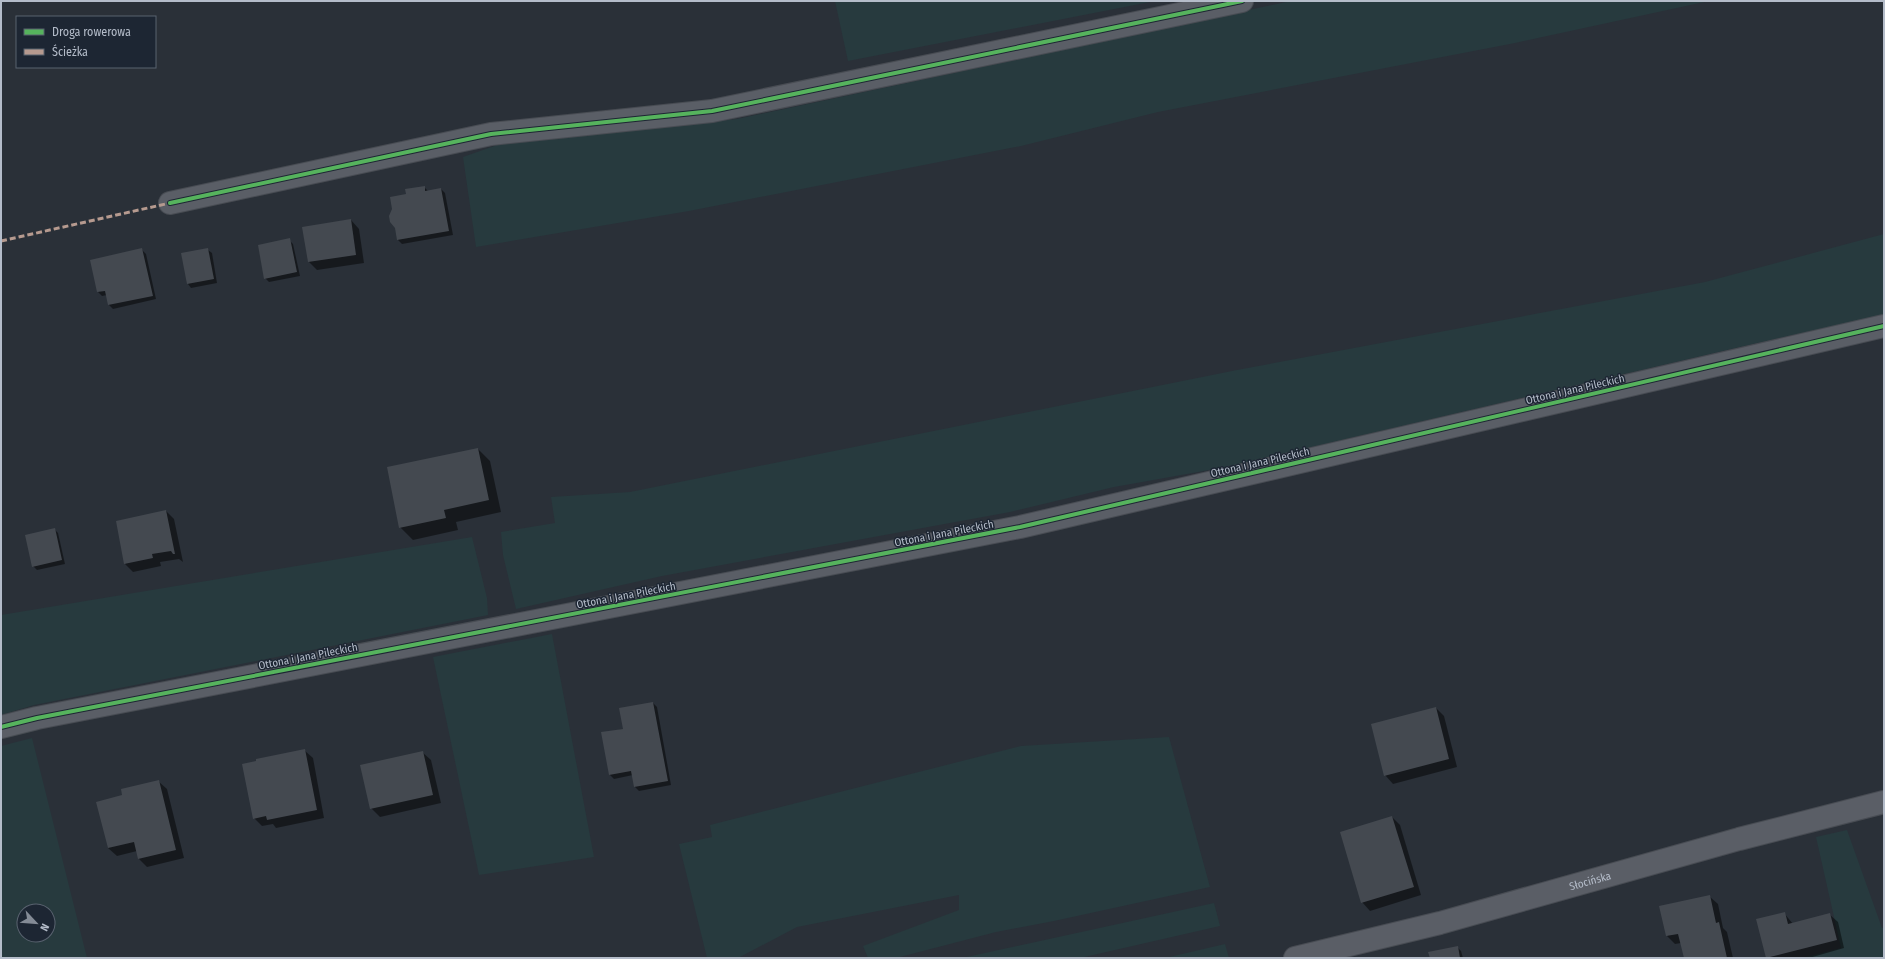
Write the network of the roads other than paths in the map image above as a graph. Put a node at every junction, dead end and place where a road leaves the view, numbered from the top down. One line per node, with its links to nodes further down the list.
1 (1242, 1): 2 (street)
2 (170, 204)
3 (1884, 326): 4 (street, Ottona i Jana Pileckich)
4 (1, 727)
5 (1884, 802): 6 (street, Słocińska)
6 (1295, 958)

